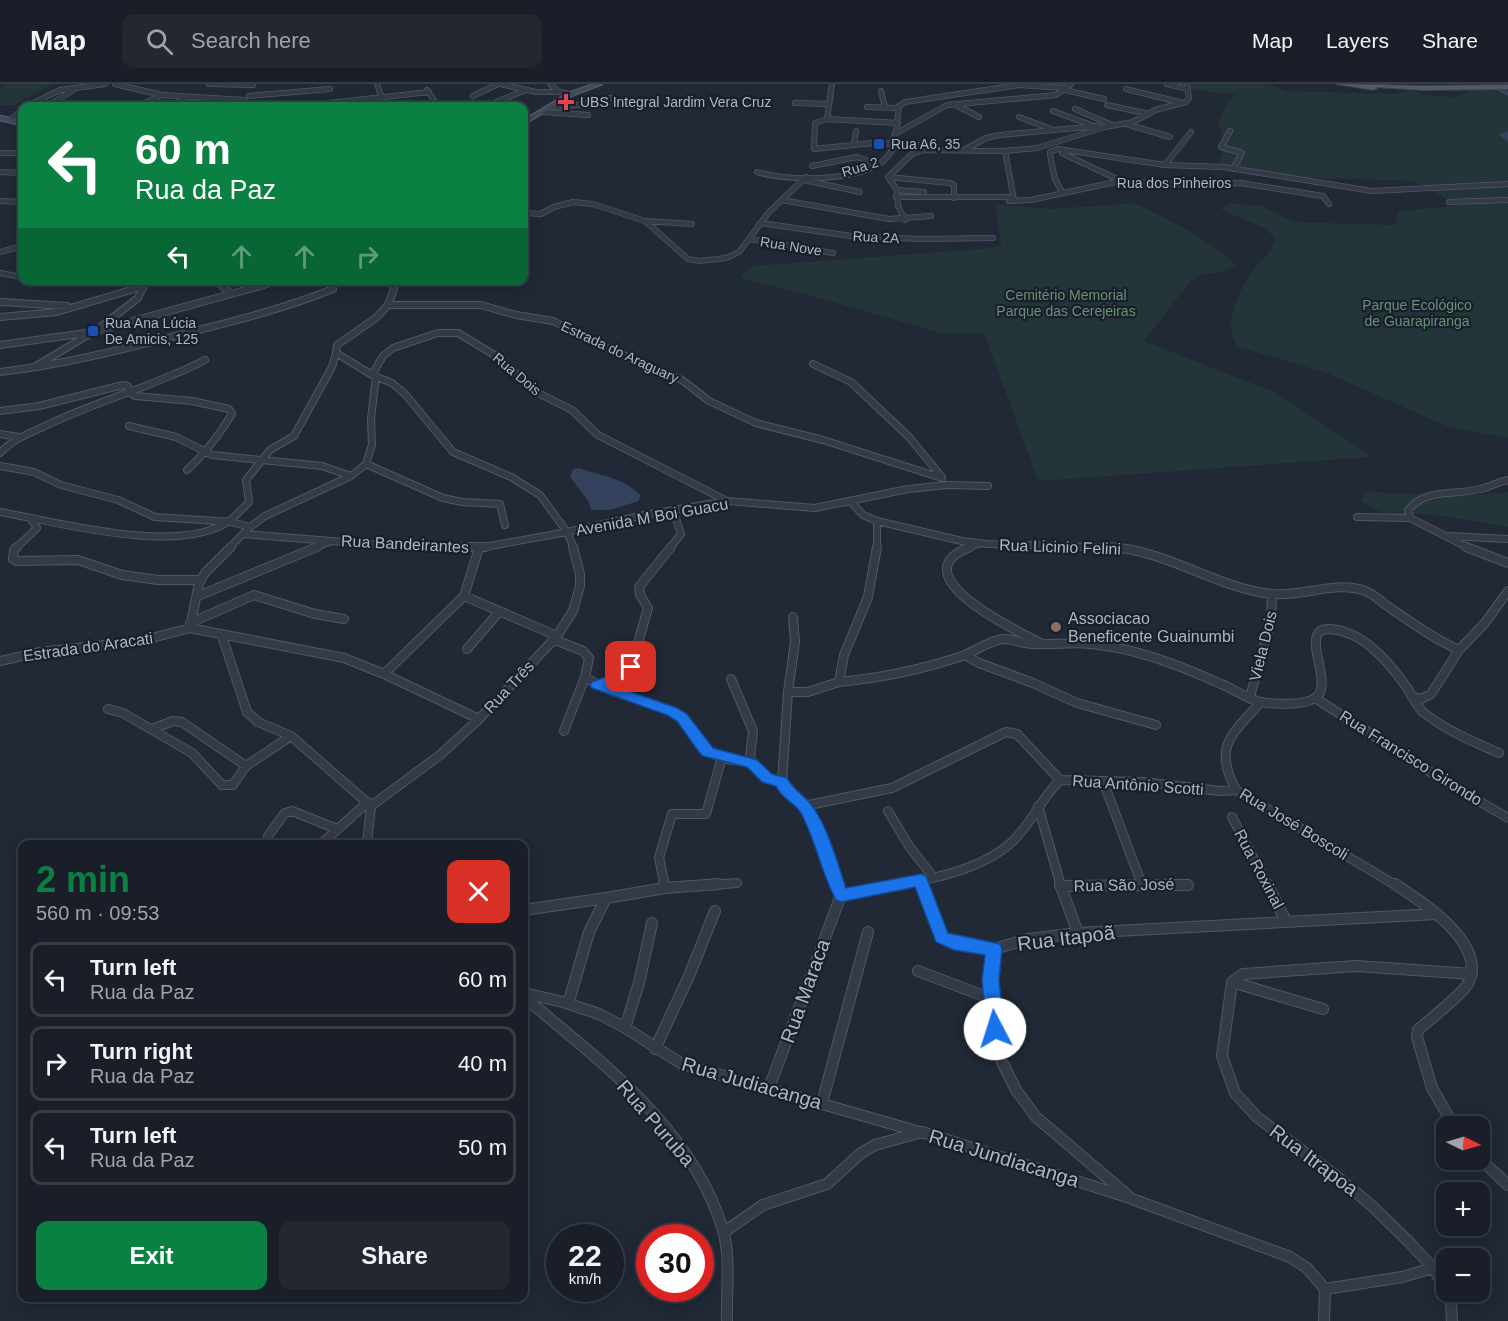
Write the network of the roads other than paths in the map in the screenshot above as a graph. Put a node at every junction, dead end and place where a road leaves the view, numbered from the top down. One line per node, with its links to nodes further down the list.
1 (105, 84): 22 (street)
2 (115, 84): 29 (street)
3 (208, 84): 14 (street)
4 (291, 84): 27 (street)
5 (377, 84): 33 (street)
6 (499, 84): 24 (street); 30 (street)
7 (550, 84): 26 (street)
8 (599, 84): 28 (street)
9 (832, 84): 47 (street)
10 (1167, 84): 19 (street)
11 (1340, 84): 16 (main road)
12 (1367, 84): 15 (main road)
13 (1456, 84): 16 (main road); 17 (main road)
14 (254, 85): 32 (street)
15 (1379, 85): 16 (main road)
16 (1406, 85): 17 (main road)
17 (1467, 85): 21 (main road)
18 (331, 86): 27 (street); 41 (street)
19 (1187, 86): 45 (street)
20 (1068, 87): 35 (street); 48 (street); 53 (street)
21 (1508, 87)
22 (75, 89): 36 (street); 37 (street)
23 (1126, 89): 45 (street)
24 (526, 90): 26 (street); 44 (street)
25 (881, 91): 52 (street)
26 (559, 92): 28 (street)
27 (291, 93): 32 (street)
28 (571, 94): 50 (street)
29 (162, 95): 31 (street); 38 (street)
30 (473, 96)
31 (186, 97): 32 (street); 39 (street)
32 (247, 98): 40 (street)
33 (382, 98): 42 (street); 43 (street)
34 (611, 98): 50 (street)
35 (1104, 99)
36 (35, 102)
37 (54, 102)
38 (147, 102)
39 (178, 102)
40 (243, 102)
41 (328, 102)
42 (351, 102)
43 (435, 102)
44 (496, 102)
45 (1181, 102): 58 (street)
46 (795, 104): 47 (street)
47 (830, 104): 63 (street)
48 (954, 104): 60 (street); 74 (street)
49 (1107, 105): 58 (street)
50 (551, 107): 57 (street)
51 (867, 107): 52 (street)
52 (885, 107): 53 (street)
53 (899, 108): 66 (street)
54 (1075, 109): 68 (street)
55 (1053, 111): 69 (street)
56 (18, 112): 62 (street)
57 (543, 112): 59 (street); 64 (street)
58 (1149, 114): 67 (street)
59 (588, 115)
60 (979, 117)
61 (1019, 117): 70 (street)
62 (3, 119): 65 (street)
63 (827, 119): 66 (street); 76 (street)
64 (528, 121)
65 (18, 122)
66 (898, 123): 74 (street)
67 (1125, 124): 68 (street); 75 (street)
68 (1116, 126): 69 (street)
69 (1096, 127): 70 (street); 78 (street)
70 (1052, 129): 80 (street)
71 (856, 131): 76 (street)
72 (1230, 131): 89 (street)
73 (1191, 132): 86 (street)
74 (895, 134): 77 (street)
75 (1170, 137)
76 (854, 144): 77 (street)
77 (894, 144): 79 (street, Rua 2); 85 (street, Rua 2)
78 (1050, 144): 81 (street); 82 (street)
79 (956, 149): 80 (street); 93 (street)
80 (965, 149): 82 (street)
81 (1058, 149): 86 (street); 95 (street); 100 (street)
82 (1005, 151): 105 (street)
83 (0, 153): 84 (street)
84 (18, 153)
85 (878, 164): 87 (street); 94 (street, Rua 2)
86 (1165, 165): 88 (street)
87 (812, 166)
88 (1210, 166): 89 (street); 96 (street)
89 (1233, 169): 97 (street)
90 (0, 172): 92 (street)
91 (757, 172): 94 (street, Rua 2)
92 (18, 173)
93 (888, 177): 98 (street); 103 (street)
94 (804, 178): 99 (street); 104 (street)
95 (1120, 181): 96 (street, Rua dos Pinheiros); 100 (street, Rua dos Pinheiros)
96 (1224, 182): 110 (street, Rua dos Pinheiros)
97 (1508, 184)
98 (897, 190): 101 (street); 102 (street)
99 (860, 192)
100 (1062, 192): 105 (street, Rua dos Pinheiros)
101 (940, 194)
102 (896, 197): 103 (street, Rua dos Pinheiros); 113 (street)
103 (954, 198): 105 (street, Rua dos Pinheiros)
104 (782, 200): 113 (street); 115 (street)
105 (1012, 200)
106 (1508, 200): 109 (street)
107 (0, 201): 108 (street)
108 (18, 202)
109 (1449, 202)
110 (1329, 204)
111 (528, 214): 114 (street)
112 (932, 216): 113 (street)
113 (905, 220)
114 (645, 221): 116 (street); 118 (street)
115 (760, 223): 117 (street, Rua 2A); 118 (street)
116 (692, 224)
117 (993, 238)
118 (750, 239): 121 (street, Rua Nove)
119 (18, 247): 120 (street)
120 (0, 252)
121 (833, 253)
122 (0, 273): 123 (street)
123 (18, 276)
124 (136, 285): 133 (street)
125 (141, 285): 135 (street)
126 (221, 285): 130 (street)
127 (265, 285): 130 (street)
128 (392, 285): 132 (street)
129 (333, 289): 140 (street)
130 (231, 294): 135 (street)
131 (0, 302): 133 (street)
132 (388, 305): 137 (street); 155 (street, Estrada do Araguary)
133 (75, 307): 134 (street)
134 (0, 317)
135 (93, 332): 136 (street); 140 (street)
136 (0, 345)
137 (336, 353): 142 (street); 150 (street)
138 (205, 360): 143 (street)
139 (813, 364): 155 (street)
140 (31, 369): 141 (street)
141 (0, 372)
142 (374, 376): 151 (street); 159 (street, Rua Dois); 170 (street, Avenida M Boi Guacu)
143 (129, 393): 144 (street); 147 (street); 149 (street)
144 (0, 411)
145 (129, 426): 149 (street)
146 (0, 434): 147 (street)
147 (20, 437): 148 (street)
148 (0, 453)
149 (206, 453): 150 (street); 153 (street)
150 (263, 459): 154 (street); 167 (street)
151 (366, 464): 154 (street); 168 (street)
152 (0, 466): 167 (street)
153 (187, 470)
154 (351, 476): 169 (street)
155 (942, 478): 157 (street)
156 (1508, 480): 165 (street)
157 (947, 485): 158 (street, Avenida M Boi Guacu); 160 (street, Avenida M Boi Guacu)
158 (988, 486)
159 (727, 501): 160 (street, Avenida M Boi Guacu); 161 (street, Avenida M Boi Guacu)
160 (850, 501): 166 (street, Rua Licinio Felini)
161 (673, 510): 170 (street, Avenida M Boi Guacu); 200 (street)
162 (0, 512): 164 (street)
163 (1357, 517): 165 (street)
164 (31, 518): 167 (street); 178 (street)
165 (1410, 518): 172 (street)
166 (877, 521): 175 (street, Rua Licinio Felini); 199 (street)
167 (231, 522): 169 (street)
168 (505, 525)
169 (250, 527): 171 (street)
170 (567, 532): 176 (street, Rua Bandeirantes); 189 (street, Rua Três)
171 (243, 534): 174 (street, Rua Bandeirantes); 178 (street)
172 (1446, 536): 173 (street); 177 (street)
173 (1508, 539)
174 (333, 540): 176 (street, Rua Bandeirantes); 181 (street)
175 (978, 543): 180 (street, Rua Licinio Felini); 187 (street)
176 (479, 548): 182 (street)
177 (1508, 563)
178 (201, 580): 181 (street)
179 (1508, 591): 193 (street)
180 (1272, 594): 193 (street, Rua Licinio Felini); 202 (street, Viela Dois)
181 (198, 596): 186 (street)
182 (464, 596): 183 (street); 196 (street)
183 (499, 612): 189 (street); 192 (street)
184 (793, 617): 201 (street)
185 (344, 619): 186 (street)
186 (190, 626): 188 (street, Estrada do Aracati); 195 (street, Estrada do Aracati)
187 (1010, 626): 190 (street); 191 (street)
188 (222, 636): 196 (street, Estrada do Aracati); 211 (street)
189 (555, 638): 197 (street); 207 (street, Rua Três)
190 (1004, 639): 191 (street); 194 (street)
191 (1043, 644): 202 (street)
192 (467, 649)
193 (1460, 650): 203 (street)
194 (965, 655): 199 (street); 208 (street)
195 (0, 661)
196 (384, 674): 207 (street, Estrada do Aracati)
197 (585, 677): 200 (street); 210 (street)
198 (731, 679): 214 (street)
199 (840, 682): 201 (street)
200 (597, 685): 213 (street)
201 (788, 692): 218 (street)
202 (1250, 697): 205 (street)
203 (1412, 697): 204 (street); 212 (street)
204 (1315, 698): 205 (street); 225 (street, Rua Francisco Girondo)
205 (1260, 703): 219 (street, Rua José Boscoli)
206 (108, 709): 209 (street)
207 (479, 719): 220 (street, Rua Três)
208 (1156, 725)
209 (152, 729): 215 (street); 215 (street)
210 (564, 731)
211 (291, 736): 215 (street); 220 (street)
212 (1499, 753)
213 (722, 757): 214 (street); 236 (street)
214 (752, 764): 218 (street)
215 (246, 766)
216 (1060, 780): 217 (street, Rua Antônio Scotti); 221 (street, Rua Antônio Scotti); 222 (street)
217 (1103, 781): 219 (street, Rua Antônio Scotti); 233 (street)
218 (782, 782): 221 (street)
219 (1236, 790): 241 (street, Rua José Boscoli)
220 (370, 804): 226 (street, Rua Três); 229 (street)
221 (804, 806): 237 (street)
222 (1038, 806): 230 (street); 235 (street, Rua São José)
223 (888, 811): 230 (street)
224 (1232, 817): 242 (street, Rua Roxinal)
225 (1508, 818)
226 (337, 829): 227 (street); 228 (street, Rua Três)
227 (268, 836)
228 (325, 840)
229 (366, 840)
230 (933, 877): 231 (street)
231 (921, 880): 237 (street); 246 (street)
232 (737, 883): 236 (street)
233 (1142, 885): 234 (street, Rua São José); 235 (street, Rua São José)
234 (1188, 885)
235 (1060, 886): 245 (street, Rua São José)
236 (665, 888): 238 (street)
237 (841, 895): 257 (street, Rua Maraca)
238 (606, 898): 239 (street); 253 (street)
239 (528, 909)
240 (714, 911): 256 (street)
241 (1437, 914): 242 (street, Rua Itapoã); 248 (street)
242 (1286, 921): 245 (street, Rua Itapoã)
243 (652, 923): 255 (street)
244 (868, 932): 258 (street)
245 (1077, 933): 246 (street, Rua Itapoã)
246 (994, 949): 252 (street, Rua Itapoã)
247 (918, 971): 252 (street)
248 (1472, 974): 249 (street); 259 (street)
249 (1232, 982): 254 (street); 265 (street, Rua Itrapoa)
250 (528, 996): 253 (street, Rua Judiacanga)
251 (528, 999): 264 (street, Rua Puruba)
252 (992, 999): 263 (street, Rua Itapoã)
253 (569, 1001): 255 (street, Rua Judiacanga)
254 (1323, 1009)
255 (625, 1028): 256 (street, Rua Judiacanga)
256 (655, 1049): 257 (street, Rua Judiacanga)
257 (769, 1088): 258 (street, Rua Judiacanga)
258 (822, 1103): 260 (street, Rua Judiacanga)
259 (1448, 1116)
260 (922, 1132): 263 (street, Rua Jundiacanga); 264 (street, Rua Jundiacanga)
261 (1490, 1168): 262 (street)
262 (1508, 1185)
263 (1132, 1199): 266 (street, Rua Itapoã)
264 (724, 1232): 267 (street, Rua Puruba)
265 (1433, 1268): 266 (street); 269 (street, Rua Itrapoa)
266 (1325, 1289): 268 (street)
267 (727, 1321)
268 (1324, 1321)
269 (1452, 1321)

